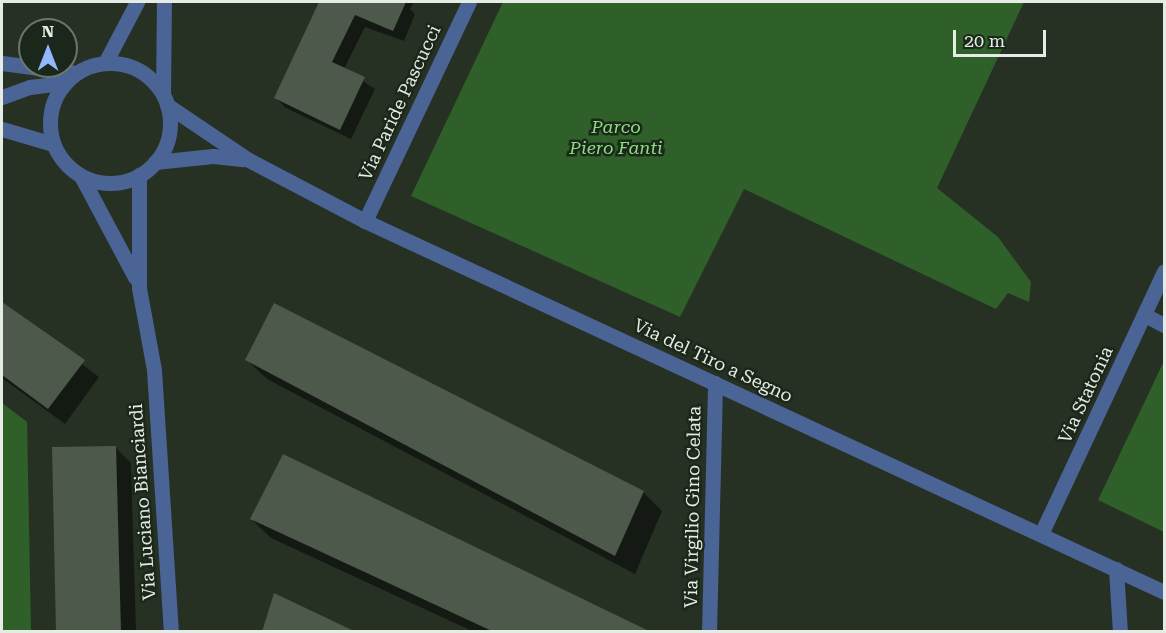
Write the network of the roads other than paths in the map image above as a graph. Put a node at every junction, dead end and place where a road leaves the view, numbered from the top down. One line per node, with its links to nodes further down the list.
1 (137, 2): 5 (street)
2 (164, 2): 10 (street)
3 (469, 2): 17 (street, Via Paride Pascucci)
4 (2, 63): 6 (street)
5 (105, 63): 7 (street); 10 (street)
6 (18, 67)
7 (78, 75)
8 (70, 78): 9 (street); 12 (street)
9 (2, 97)
10 (165, 100): 13 (street, Via del Tiro a Segno); 14 (street)
11 (2, 129): 12 (street)
12 (53, 144): 16 (street)
13 (247, 159): 14 (street, Via del Tiro a Segno); 17 (street, Via del Tiro a Segno)
14 (155, 162): 15 (street)
15 (139, 175): 16 (street); 19 (street)
16 (81, 176): 19 (street)
17 (365, 221): 22 (street, Via del Tiro a Segno)
18 (1164, 271): 20 (street, Via Statonia)
19 (139, 288): 26 (street, Via Luciano Bianciardi)
20 (1145, 315): 21 (street); 23 (street, Via Statonia)
21 (1164, 325)
22 (715, 383): 23 (street, Via del Tiro a Segno); 27 (street, Via Virgilio Gino Celata)
23 (1041, 534): 24 (street, Via del Tiro a Segno)
24 (1116, 569): 25 (street, Via del Tiro a Segno); 28 (street)
25 (1164, 592)
26 (171, 632)
27 (709, 632)
28 (1120, 632)

